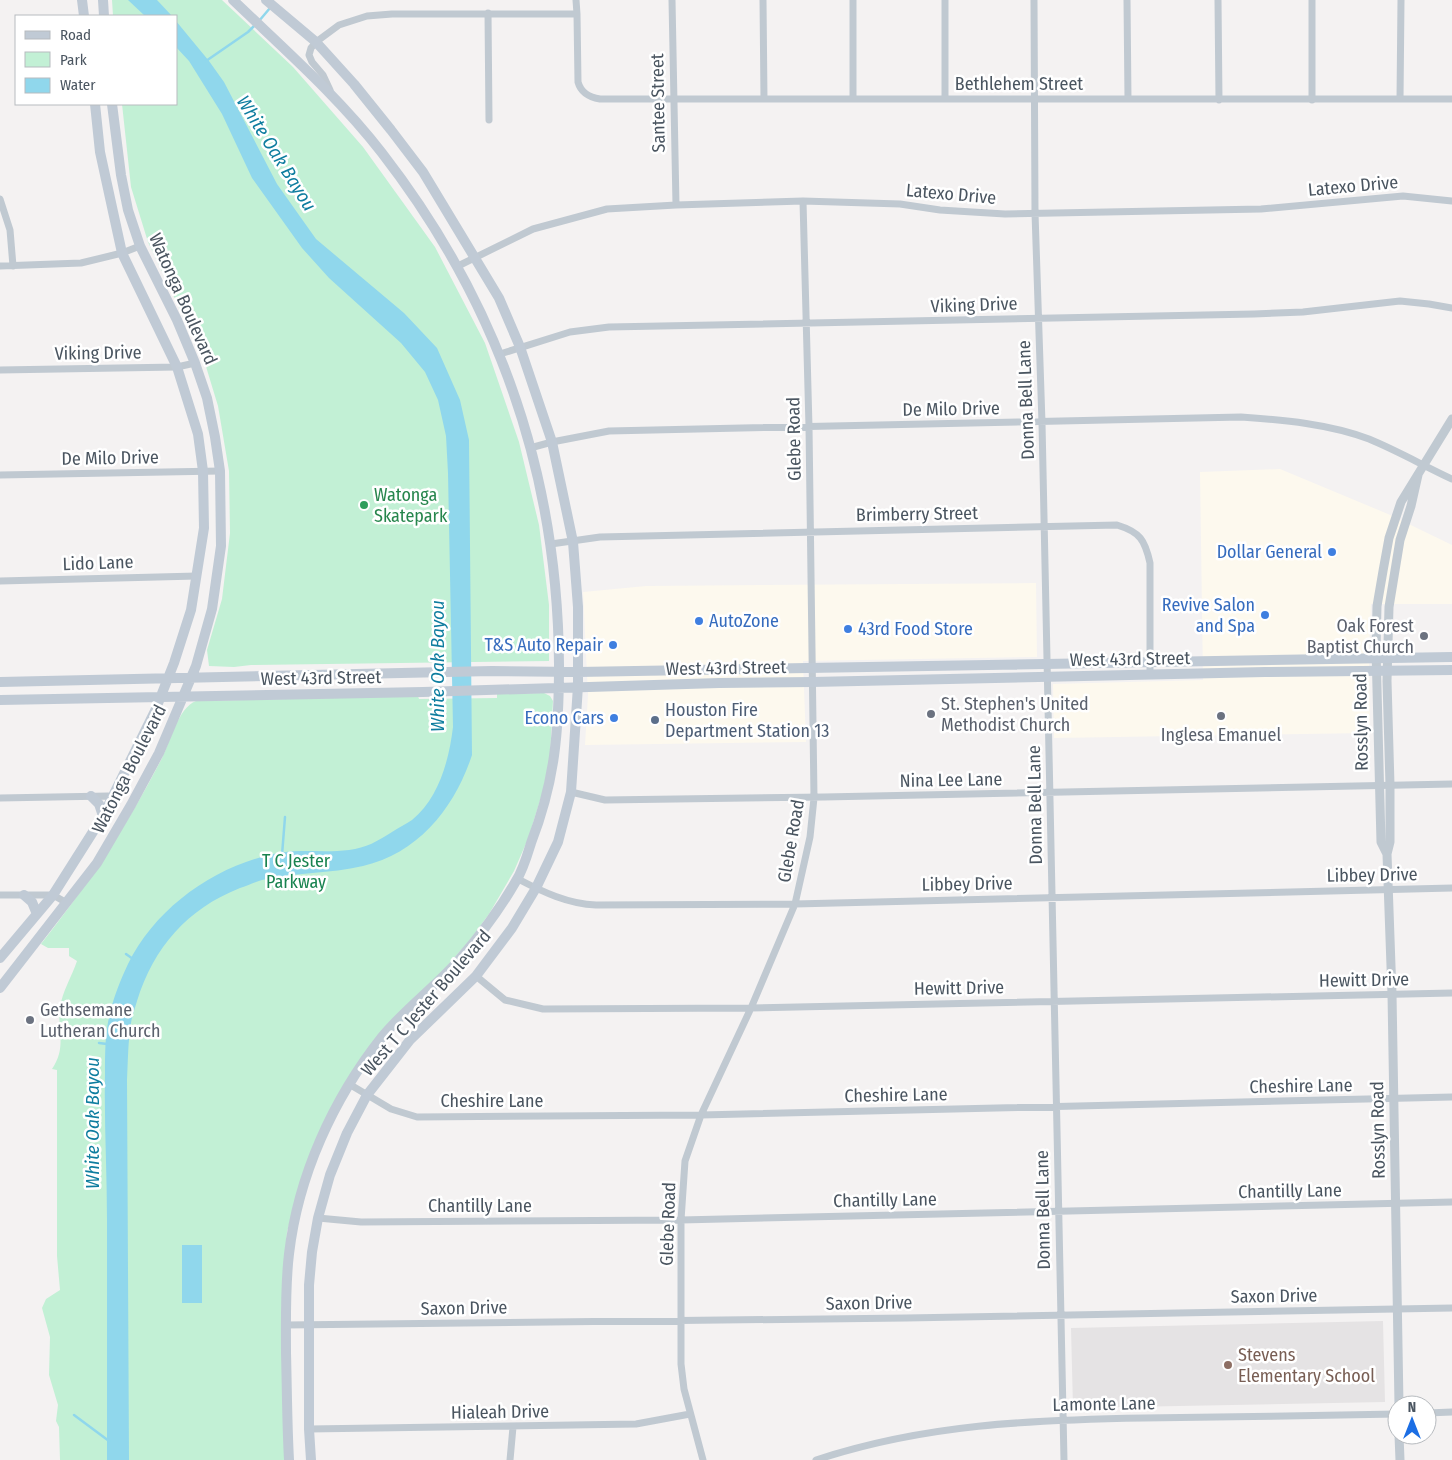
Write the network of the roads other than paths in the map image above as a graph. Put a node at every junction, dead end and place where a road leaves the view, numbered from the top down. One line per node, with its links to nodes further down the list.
1 (82, 0): 16 (main road)
2 (266, 0): 17 (main road, West T C Jester Boulevard)
3 (576, 0): 15 (street)
4 (672, 0): 19 (street, Santee Street)
5 (763, 0): 21 (street)
6 (853, 0): 22 (street)
7 (944, 0): 20 (street)
8 (1034, 0): 23 (street, Donna Bell Lane)
9 (1127, 0): 24 (street)
10 (1218, 0): 27 (street)
11 (1312, 0): 28 (street)
12 (1401, 0): 25 (street)
13 (237, 4): 18 (main road, West T C Jester Boulevard)
14 (488, 14): 15 (street); 17 (street); 31 (street)
15 (578, 14): 19 (street, Bethlehem Street)
16 (84, 15)
17 (316, 42): 18 (street); 39 (main road, West T C Jester Boulevard)
18 (333, 96): 42 (main road, West T C Jester Boulevard)
19 (673, 98): 21 (street, Bethlehem Street); 35 (street, Santee Street)
20 (945, 98): 22 (street, Bethlehem Street); 23 (street, Bethlehem Street)
21 (764, 99): 22 (street, Bethlehem Street)
22 (853, 99)
23 (1034, 99): 24 (street, Bethlehem Street); 36 (street, Donna Bell Lane)
24 (1128, 99): 27 (street, Bethlehem Street)
25 (1400, 99): 26 (street, Bethlehem Street); 28 (street, Bethlehem Street)
26 (1452, 99)
27 (1219, 100): 28 (street, Bethlehem Street)
28 (1312, 100)
29 (95, 105): 38 (main road, Watonga Boulevard)
30 (112, 105): 37 (main road, Watonga Boulevard)
31 (489, 120)
32 (0, 199): 41 (street)
33 (803, 201): 35 (street, Latexo Drive); 36 (street, Latexo Drive); 45 (street, Glebe Road)
34 (1452, 201): 36 (street, Latexo Drive)
35 (676, 205): 39 (street, Latexo Drive)
36 (1036, 213): 44 (street, Donna Bell Lane)
37 (140, 246): 38 (street); 48 (main road, Watonga Boulevard)
38 (122, 253): 41 (street); 49 (main road, Watonga Boulevard)
39 (475, 256): 42 (street, Latexo Drive); 46 (main road, West T C Jester Boulevard)
40 (0, 266): 41 (street)
41 (13, 266)
42 (458, 266): 47 (main road, West T C Jester Boulevard)
43 (1452, 308): 44 (street, Viking Drive)
44 (1039, 318): 45 (street, Viking Drive); 52 (street, Donna Bell Lane)
45 (806, 323): 46 (street, Viking Drive); 53 (street, Glebe Road)
46 (520, 347): 47 (street, Viking Drive); 54 (main road, West T C Jester Boulevard)
47 (500, 354): 55 (main road, West T C Jester Boulevard)
48 (195, 363): 49 (street, Viking Drive); 58 (main road, Watonga Boulevard)
49 (177, 367): 50 (street, Viking Drive); 57 (main road, Watonga Boulevard)
50 (0, 370)
51 (1452, 419): 56 (street, Rosslyn Road)
52 (1042, 423): 53 (street, De Milo Drive); 56 (street, De Milo Drive); 62 (street, Donna Bell Lane)
53 (809, 427): 54 (street, De Milo Drive); 63 (street, Glebe Road)
54 (552, 442): 55 (street, De Milo Drive); 66 (main road, West T C Jester Boulevard)
55 (530, 448): 67 (main road, West T C Jester Boulevard)
56 (1423, 465): 60 (street, Rosslyn Road); 61 (street, De Milo Drive)
57 (203, 471): 58 (street, De Milo Drive); 59 (street, De Milo Drive); 68 (main road, Watonga Boulevard)
58 (220, 471): 90 (main road, Watonga Boulevard)
59 (0, 475)
60 (1418, 475): 64 (street, Rosslyn Road); 65 (street, Rosslyn Road)
61 (1452, 480)
62 (1044, 527): 63 (street, Brimberry Street); 74 (street, Brimberry Street); 75 (street, Donna Bell Lane)
63 (809, 531): 66 (street, Brimberry Street); 77 (street, Glebe Road)
64 (1389, 538): 65 (street); 71 (street, Rosslyn Road)
65 (1400, 540): 72 (street, Rosslyn Road)
66 (573, 542): 67 (street, Brimberry Street); 84 (main road, West T C Jester Boulevard)
67 (551, 544): 83 (main road, West T C Jester Boulevard)
68 (197, 576): 69 (street, Lido Lane); 89 (main road, Watonga Boulevard)
69 (0, 581)
70 (1452, 657): 72 (main road, West 43rd Street)
71 (1376, 658): 72 (main road, West 43rd Street); 73 (main road, West 43rd Street); 81 (street, Rosslyn Road)
72 (1387, 658): 82 (street, Rosslyn Road)
73 (1256, 660): 74 (main road, West 43rd Street); 85 (main road)
74 (1150, 662): 75 (main road, West 43rd Street); 87 (street, Brimberry Street)
75 (1046, 664): 76 (main road, West 43rd Street); 88 (street, Donna Bell Lane)
76 (929, 667): 77 (main road, West 43rd Street); 91 (main road)
77 (812, 668): 78 (main road, West 43rd Street); 94 (street, Glebe Road)
78 (719, 670): 80 (main road, West 43rd Street); 95 (main road)
79 (1452, 670): 82 (main road, West 43rd Street)
80 (659, 671): 84 (main road, West 43rd Street); 96 (main road)
81 (1376, 671): 82 (main road, West 43rd Street); 85 (main road, West 43rd Street); 105 (street, Rosslyn Road)
82 (1387, 671): 106 (street, Rosslyn Road)
83 (559, 672): 84 (main road, West 43rd Street); 86 (main road, West 43rd Street); 98 (main road, West T C Jester Boulevard)
84 (578, 672): 97 (main road, West T C Jester Boulevard)
85 (1258, 672): 87 (main road, West 43rd Street)
86 (357, 675): 90 (main road, West 43rd Street); 99 (main road)
87 (1150, 675): 88 (main road, West 43rd Street)
88 (1047, 677): 91 (main road, West 43rd Street); 108 (street, Donna Bell Lane)
89 (168, 678): 90 (main road, West 43rd Street); 93 (main road, West 43rd Street); 101 (main road, Watonga Boulevard)
90 (191, 678): 100 (main road, Watonga Boulevard)
91 (929, 680): 94 (main road, West 43rd Street)
92 (0, 682): 93 (main road, West 43rd Street)
93 (35, 682): 102 (main road)
94 (812, 682): 95 (main road, West 43rd Street); 112 (street, Glebe Road)
95 (719, 683): 96 (main road, West 43rd Street)
96 (662, 685): 97 (main road, West 43rd Street)
97 (578, 686): 98 (main road, West 43rd Street); 107 (main road, West T C Jester Boulevard)
98 (559, 687): 99 (main road, West 43rd Street); 115 (main road, West T C Jester Boulevard)
99 (358, 693): 100 (main road, West 43rd Street)
100 (184, 696): 101 (main road, West 43rd Street); 123 (main road, Watonga Boulevard)
101 (160, 697): 102 (main road, West 43rd Street); 111 (main road, Watonga Boulevard)
102 (34, 699): 103 (main road, West 43rd Street)
103 (0, 700)
104 (1452, 784): 106 (street, Nina Lee Lane)
105 (1379, 786): 106 (street, Nina Lee Lane); 108 (street, Nina Lee Lane); 114 (street, Rosslyn Road)
106 (1390, 786): 114 (street, Rosslyn Road)
107 (571, 792): 112 (street, Nina Lee Lane); 116 (main road, West T C Jester Boulevard)
108 (1050, 792): 112 (street, Nina Lee Lane); 122 (street, Donna Bell Lane)
109 (91, 796): 110 (street); 111 (street); 113 (main road)
110 (0, 798)
111 (112, 798): 113 (main road, Watonga Boulevard)
112 (814, 798): 124 (street, Glebe Road)
113 (103, 816): 119 (main road, Watonga Boulevard)
114 (1386, 854): 118 (street, Rosslyn Road)
115 (518, 878): 116 (street, Libbey Drive); 133 (main road, West T C Jester Boulevard)
116 (536, 888): 124 (street, Libbey Drive); 127 (main road, West T C Jester Boulevard)
117 (1452, 888): 118 (street, Libbey Drive)
118 (1388, 890): 122 (street, Libbey Drive); 130 (street, Rosslyn Road)
119 (53, 894): 121 (street); 123 (street); 125 (main road, Watonga Boulevard)
120 (0, 895): 121 (street)
121 (24, 895): 125 (main road)
122 (1052, 897): 124 (street, Libbey Drive); 131 (street, Donna Bell Lane)
123 (67, 903): 128 (main road, Watonga Boulevard)
124 (795, 904): 132 (street, Glebe Road)
125 (37, 914): 126 (main road, Watonga Boulevard)
126 (0, 958)
127 (476, 976): 132 (street, Hewitt Drive); 134 (main road, West T C Jester Boulevard)
128 (0, 988)
129 (1452, 993): 130 (street, Hewitt Drive)
130 (1392, 994): 131 (street, Hewitt Drive); 136 (street, Rosslyn Road)
131 (1054, 1001): 132 (street, Hewitt Drive); 137 (street, Donna Bell Lane)
132 (751, 1008): 138 (street, Glebe Road)
133 (349, 1084): 134 (street, Cheshire Lane); 148 (main road, West T C Jester Boulevard)
134 (367, 1095): 138 (street, Cheshire Lane); 142 (main road, West T C Jester Boulevard)
135 (1452, 1097): 136 (street, Cheshire Lane)
136 (1394, 1099): 137 (street, Cheshire Lane); 140 (street, Rosslyn Road)
137 (1056, 1106): 138 (street, Cheshire Lane); 141 (street, Donna Bell Lane)
138 (701, 1115): 143 (street, Glebe Road)
139 (1452, 1202): 140 (street, Chantilly Lane)
140 (1396, 1204): 141 (street, Chantilly Lane); 144 (street, Rosslyn Road)
141 (1059, 1211): 143 (street, Chantilly Lane); 146 (street, Donna Bell Lane)
142 (318, 1218): 143 (street, Chantilly Lane); 149 (main road, West T C Jester Boulevard)
143 (681, 1220): 147 (street, Glebe Road)
144 (1397, 1308): 145 (street, Saxon Drive); 146 (street, Saxon Drive); 150 (street, Rosslyn Road)
145 (1452, 1308)
146 (1060, 1316): 147 (street, Saxon Drive); 155 (street, Donna Bell Lane)
147 (681, 1320): 149 (street, Saxon Drive); 153 (street, Glebe Road)
148 (286, 1325): 149 (street, Saxon Drive); 159 (main road, West T C Jester Boulevard)
149 (308, 1325): 157 (main road, West T C Jester Boulevard)
150 (1399, 1395)
151 (1452, 1412): 152 (street)
152 (1437, 1413)
153 (690, 1414): 156 (street, Hialeah Drive); 162 (street, Glebe Road)
154 (1387, 1414): 155 (street, Lamonte Lane)
155 (1063, 1420): 163 (street, Lamonte Lane); 164 (street, Donna Bell Lane)
156 (513, 1427): 157 (street, Hialeah Drive); 161 (street)
157 (309, 1429): 160 (main road, West T C Jester Boulevard)
158 (1399, 1445): 165 (street)
159 (289, 1460)
160 (311, 1460)
161 (510, 1460)
162 (703, 1460)
163 (816, 1460)
164 (1064, 1460)
165 (1400, 1460)

